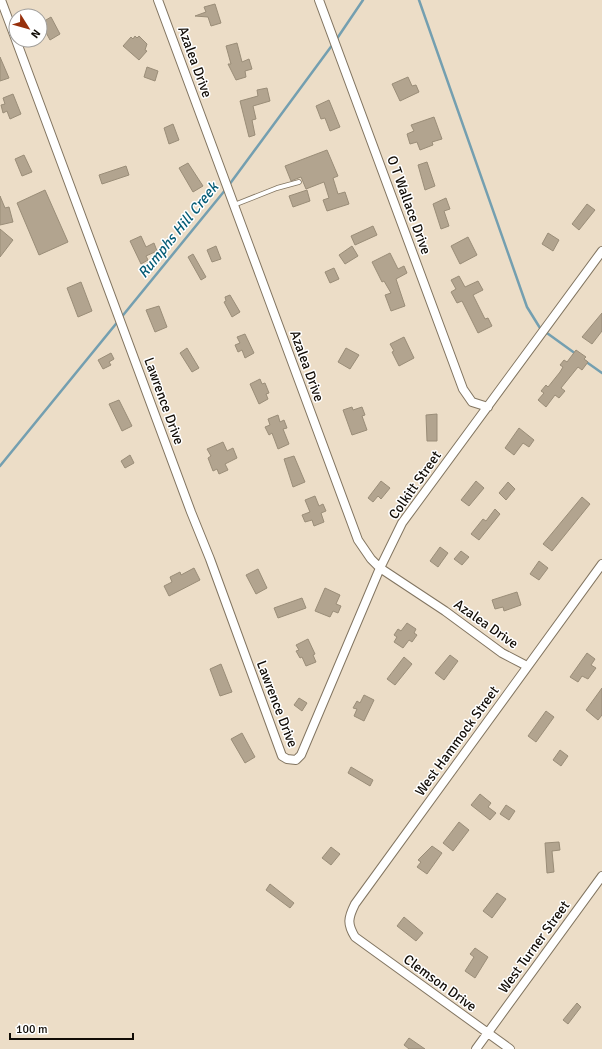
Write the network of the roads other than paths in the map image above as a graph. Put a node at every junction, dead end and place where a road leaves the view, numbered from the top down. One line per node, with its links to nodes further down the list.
1 (2, 0): 4 (street, Lawrence Drive)
2 (158, 0): 7 (street, Azalea Drive)
3 (319, 0): 9 (street, O T Wallace Drive)
4 (8, 17)
5 (19, 48): 13 (street, Lawrence Drive)
6 (299, 182): 7 (lane)
7 (234, 205): 11 (street, Azalea Drive)
8 (602, 251): 9 (street, Colkitt Street)
9 (488, 407): 11 (street, Colkitt Street)
10 (602, 564): 12 (street, West Hammock Street)
11 (380, 568): 12 (street, Azalea Drive); 13 (street, Colkitt Street)
12 (527, 666): 15 (street, West Hammock Street)
13 (296, 760)
14 (602, 876): 16 (street, West Turner Street)
15 (355, 937): 16 (street, Clemson Drive)
16 (488, 1033): 17 (street, West Turner Street); 18 (street, Clemson Drive)
17 (476, 1049)
18 (510, 1049)

